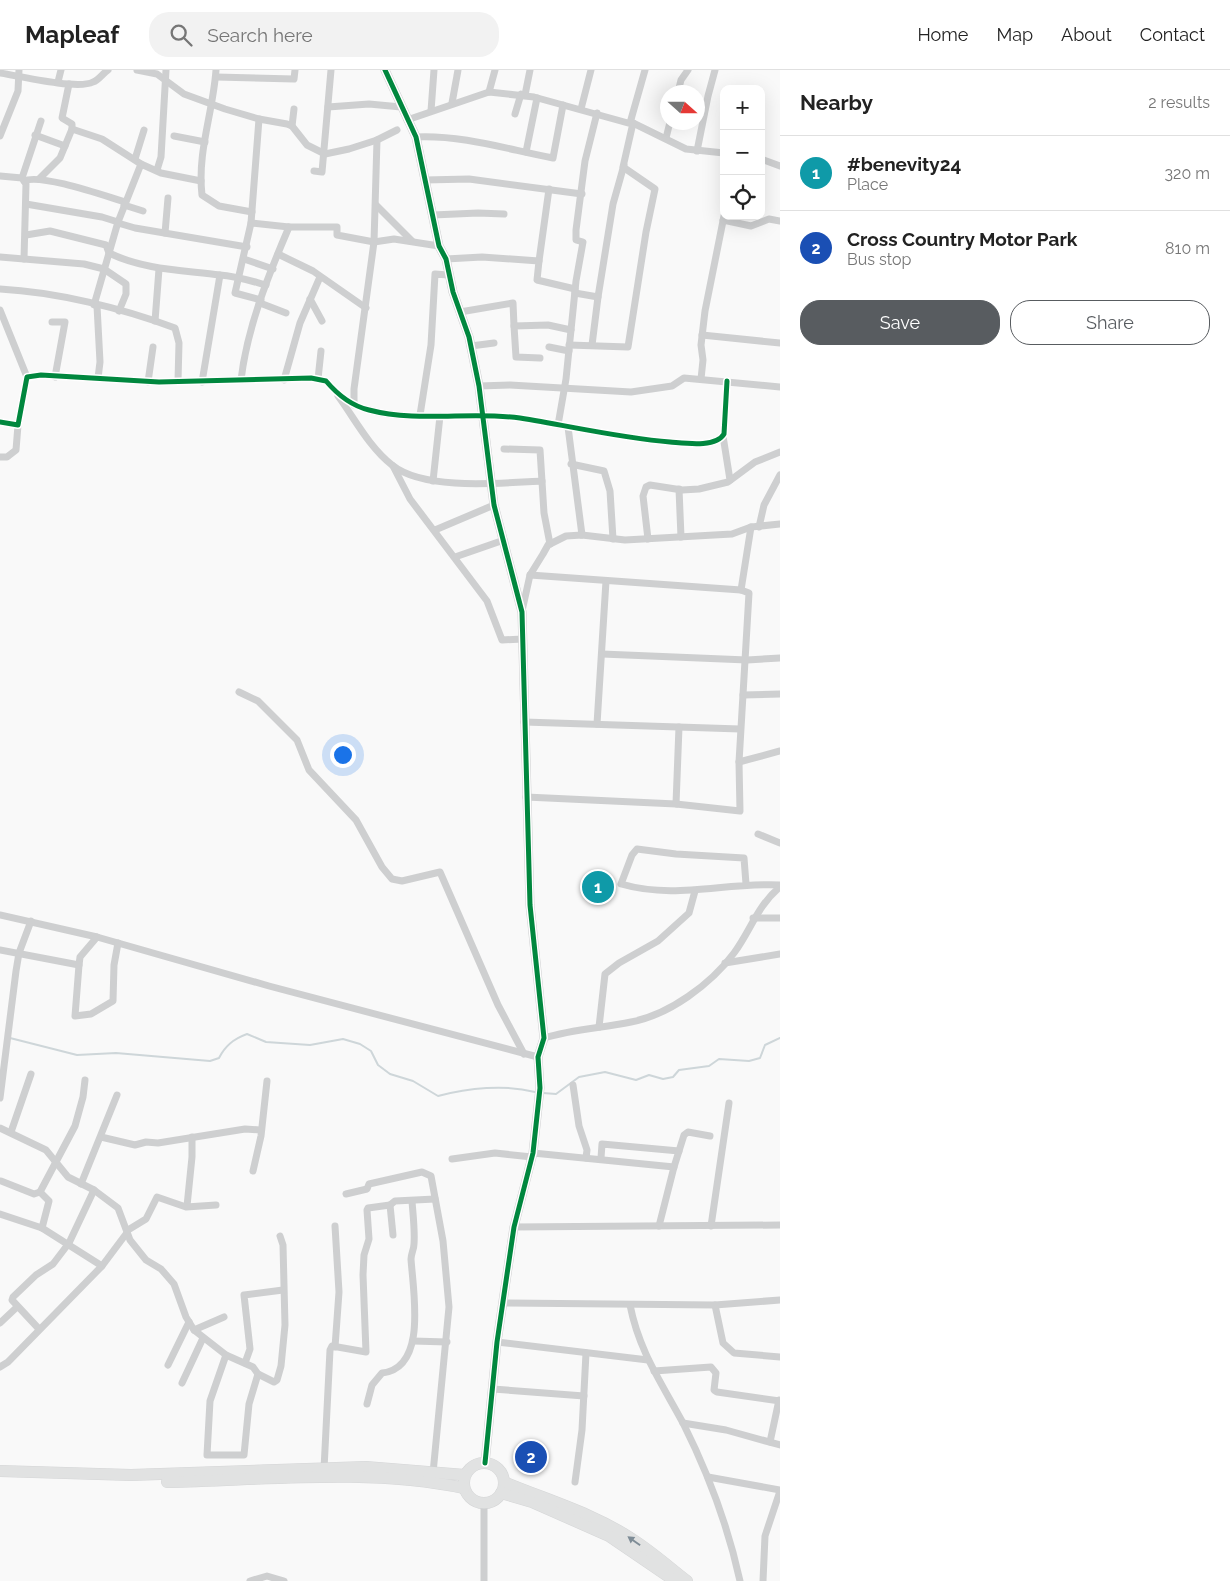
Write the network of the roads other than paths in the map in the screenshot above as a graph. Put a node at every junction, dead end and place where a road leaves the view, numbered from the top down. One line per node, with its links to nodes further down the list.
1 (61, 70): 22 (street)
2 (108, 70): 23 (street)
3 (138, 70): 21 (street)
4 (166, 70): 21 (street)
5 (256, 70): 20 (street)
6 (295, 70): 20 (street)
7 (331, 70): 31 (street)
8 (385, 70): 32 (street)
9 (434, 70): 35 (street)
10 (458, 70): 28 (street)
11 (495, 70): 25 (street)
12 (530, 70): 26 (street)
13 (592, 70): 34 (street)
14 (645, 70): 41 (street)
15 (688, 70): 24 (street)
16 (716, 70): 55 (street)
17 (0, 73): 18 (street)
18 (19, 74): 22 (street); 48 (street)
19 (216, 74): 20 (street); 29 (street)
20 (255, 79)
21 (165, 81): 29 (street); 63 (street)
22 (58, 82): 23 (street)
23 (68, 84): 43 (street)
24 (680, 85)
25 (489, 92): 26 (street); 28 (street)
26 (523, 95): 27 (street); 37 (street)
27 (537, 98): 30 (street); 56 (street)
28 (452, 103): 35 (street)
29 (212, 104): 38 (street); 53 (street)
30 (563, 105): 34 (street); 56 (street)
31 (328, 107): 32 (street); 58 (street)
32 (401, 107): 39 (street)
33 (294, 109): 42 (street)
34 (581, 109): 36 (street)
35 (431, 111): 39 (street)
36 (597, 113): 41 (street); 71 (street)
37 (515, 114)
38 (259, 119): 42 (street); 77 (street)
39 (407, 120): 50 (street)
40 (41, 121): 47 (street)
41 (632, 123): 51 (street); 61 (street)
42 (292, 126): 58 (street)
43 (72, 129): 54 (street); 60 (street)
44 (144, 130): 60 (street)
45 (397, 130): 52 (street)
46 (668, 130): 51 (street)
47 (35, 135): 54 (street); 67 (street)
48 (0, 136)
49 (174, 136): 53 (street)
50 (416, 137): 56 (street); 68 (street)
51 (666, 138): 55 (street)
52 (377, 140): 58 (street); 75 (street)
53 (205, 142): 69 (street)
54 (65, 146): 66 (street)
55 (697, 150): 57 (street)
56 (526, 152)
57 (720, 153)
58 (325, 154): 64 (street)
59 (765, 160): 62 (street)
60 (138, 161): 63 (street); 73 (street)
61 (624, 165): 109 (street); 127 (street)
62 (780, 166)
63 (157, 170): 69 (street)
64 (314, 171)
65 (0, 176): 67 (street)
66 (39, 178): 67 (street); 73 (street)
67 (23, 180): 74 (street)
68 (425, 180): 70 (street); 79 (street)
69 (201, 182): 77 (street)
70 (548, 189): 71 (street); 98 (street)
71 (582, 194): 108 (street)
72 (168, 198): 86 (street)
73 (125, 203): 76 (street); 83 (street)
74 (26, 204): 83 (street); 87 (street)
75 (376, 205): 88 (street); 89 (street)
76 (143, 211)
77 (252, 212): 84 (street)
78 (504, 214): 79 (street)
79 (433, 215): 90 (street)
80 (724, 220): 124 (street)
81 (731, 220): 82 (street)
82 (780, 220)
83 (118, 222): 86 (street); 92 (street)
84 (251, 224): 85 (street); 91 (street)
85 (289, 227): 88 (street); 93 (street)
86 (165, 233): 91 (street)
87 (26, 235): 92 (street); 96 (street)
88 (374, 242): 89 (street); 113 (street)
89 (412, 242): 90 (street)
90 (439, 246): 95 (street)
91 (247, 247): 97 (street)
92 (109, 253): 99 (street); 100 (street)
93 (278, 254): 101 (street); 104 (street)
94 (0, 257): 96 (street)
95 (446, 258): 98 (street); 103 (street)
96 (24, 259): 99 (street)
97 (244, 259): 101 (street); 105 (street)
98 (539, 261): 108 (street)
99 (104, 269): 112 (street); 115 (street)
100 (159, 269): 102 (street); 119 (street)
101 (273, 269): 106 (street)
102 (220, 275): 105 (street); 144 (street)
103 (448, 275): 117 (street); 150 (street)
104 (320, 276): 110 (street); 113 (street)
105 (239, 278): 106 (street); 111 (street)
106 (266, 285): 111 (street)
107 (0, 289): 112 (street)
108 (575, 291): 109 (street); 123 (street)
109 (598, 298): 127 (street)
110 (310, 299): 118 (street); 140 (street)
111 (261, 301): 116 (street); 139 (street)
112 (96, 305): 115 (street); 136 (street)
113 (366, 308): 149 (street)
114 (0, 310): 121 (street)
115 (119, 311): 119 (street)
116 (286, 312)
117 (460, 312): 122 (street); 128 (street)
118 (322, 320)
119 (156, 321): 141 (street)
120 (52, 322): 134 (street)
121 (2, 323): 135 (street)
122 (514, 326): 123 (street); 133 (street)
123 (571, 330): 131 (street)
124 (702, 335): 126 (street); 138 (street)
125 (494, 343): 128 (street)
126 (780, 343)
127 (592, 345): 131 (street)
128 (471, 346): 145 (street)
129 (153, 347): 143 (street)
130 (549, 347): 131 (street)
131 (569, 348): 147 (street)
132 (321, 351): 137 (street)
133 (540, 358)
134 (55, 376): 135 (street); 136 (street)
135 (27, 377): 154 (street)
136 (98, 378): 143 (street)
137 (318, 379): 140 (street); 148 (street)
138 (701, 379): 142 (street); 147 (street)
139 (240, 380): 140 (street); 144 (street)
140 (284, 380)
141 (178, 381): 143 (street); 144 (street)
142 (727, 381): 146 (street); 157 (street)
143 (148, 382)
144 (202, 382)
145 (479, 386): 147 (street); 152 (street)
146 (780, 387)
147 (563, 388): 155 (street)
148 (334, 392): 149 (street); 162 (street)
149 (354, 405): 150 (street)
150 (420, 415): 151 (street)
151 (440, 416): 152 (street); 165 (street)
152 (483, 417): 155 (street); 167 (street)
153 (0, 422): 154 (street)
154 (18, 425): 160 (street)
155 (558, 425): 156 (street)
156 (568, 427): 157 (street); 161 (street)
157 (723, 436): 164 (street)
158 (504, 449): 166 (street)
159 (780, 452): 164 (street)
160 (0, 457)
161 (572, 464): 173 (street); 175 (street)
162 (393, 466): 165 (street); 172 (street)
163 (780, 475): 171 (street)
164 (730, 480): 168 (street)
165 (433, 481): 167 (street)
166 (542, 481): 167 (street); 178 (street)
167 (490, 484): 169 (street)
168 (678, 489): 174 (street); 176 (street)
169 (494, 504): 172 (street); 177 (street)
170 (780, 524): 171 (street)
171 (755, 527): 174 (street); 182 (street)
172 (435, 530): 179 (street)
173 (582, 535): 175 (street); 178 (street)
174 (680, 537): 176 (street)
175 (613, 539): 176 (street)
176 (648, 539)
177 (504, 540): 179 (street); 183 (street)
178 (550, 544): 180 (street)
179 (455, 556): 184 (street)
180 (530, 575): 181 (street); 183 (street)
181 (606, 581): 182 (street); 185 (street)
182 (741, 590): 187 (street)
183 (522, 612): 184 (street)
184 (523, 639): 191 (street)
185 (602, 654): 187 (street); 192 (street)
186 (780, 658): 187 (street)
187 (747, 660): 190 (street)
188 (239, 692): 217 (street)
189 (780, 694): 190 (street)
190 (742, 695): 194 (street)
191 (524, 722): 192 (street); 197 (street)
192 (597, 724): 193 (street)
193 (679, 727): 194 (street); 198 (street)
194 (740, 729): 196 (street)
195 (780, 751): 196 (street)
196 (738, 762): 198 (street)
197 (526, 797): 198 (street); 216 (street)
198 (676, 804)
199 (758, 834): 200 (street)
200 (780, 843)
201 (746, 884): 202 (street); 203 (street); 203 (street)
202 (780, 886): 205 (street)
203 (695, 891): 215 (street)
204 (0, 915): 207 (street)
205 (753, 918): 206 (street); 213 (street)
206 (780, 918)
207 (31, 921): 208 (street); 211 (street)
208 (97, 937): 209 (street); 214 (street)
209 (118, 943): 214 (street); 217 (street)
210 (0, 950): 211 (street)
211 (19, 953): 214 (street); 224 (street)
212 (780, 954): 213 (street)
213 (724, 963): 215 (street)
214 (79, 965)
215 (599, 1027): 216 (street)
216 (544, 1038): 218 (street)
217 (524, 1054): 218 (street)
218 (538, 1057): 233 (street)
219 (31, 1074): 228 (street)
220 (85, 1080): 237 (street)
221 (267, 1080): 227 (street)
222 (573, 1085): 234 (street)
223 (117, 1095): 230 (street)
224 (0, 1098)
225 (730, 1103): 254 (street)
226 (0, 1128): 228 (street)
227 (260, 1130): 231 (street); 239 (street)
228 (12, 1132): 237 (street)
229 (710, 1136): 232 (street)
230 (101, 1137): 231 (street); 241 (street)
231 (192, 1137): 249 (street)
232 (680, 1151): 235 (street); 238 (street)
233 (532, 1155): 234 (street); 236 (street); 255 (street)
234 (586, 1158): 235 (street)
235 (602, 1158): 238 (street)
236 (452, 1159)
237 (56, 1164): 241 (street); 243 (street)
238 (674, 1167): 253 (street)
239 (253, 1170)
240 (1, 1181): 243 (street)
241 (81, 1184): 242 (street)
242 (94, 1190): 257 (street); 260 (street)
243 (40, 1192): 256 (street)
244 (346, 1194): 245 (street)
245 (435, 1199): 246 (street); 275 (street)
246 (412, 1201): 248 (street); 274 (street)
247 (216, 1205): 249 (street)
248 (390, 1205): 259 (street); 277 (street)
249 (187, 1206): 257 (street)
250 (0, 1214): 256 (street)
251 (780, 1225): 254 (street)
252 (335, 1226): 277 (street)
253 (659, 1226): 254 (street); 255 (street)
254 (711, 1226)
255 (514, 1227): 264 (street)
256 (42, 1228): 260 (street)
257 (127, 1232): 261 (street); 269 (street)
258 (280, 1236): 262 (street)
259 (393, 1236)
260 (69, 1243): 261 (street); 267 (street)
261 (102, 1266): 271 (street)
262 (283, 1290): 282 (street); 286 (street)
263 (780, 1300): 266 (street)
264 (503, 1302): 265 (street); 276 (street)
265 (630, 1305): 266 (street); 281 (street)
266 (715, 1305): 280 (street)
267 (17, 1307): 270 (street); 271 (street)
268 (224, 1317): 272 (street)
269 (189, 1322): 272 (street); 283 (street)
270 (0, 1323)
271 (39, 1328): 284 (street)
272 (194, 1330): 273 (street)
273 (203, 1338): 279 (street); 287 (street)
274 (413, 1341): 275 (street); 291 (street)
275 (448, 1342): 298 (street)
276 (497, 1342): 278 (street); 288 (street)
277 (335, 1347): 296 (street)
278 (586, 1353): 281 (street); 289 (street)
279 (226, 1355): 282 (street); 286 (street)
280 (780, 1357)
281 (648, 1360): 285 (street)
282 (245, 1363): 286 (street)
283 (168, 1365)
284 (0, 1367)
285 (654, 1371): 290 (street); 292 (street)
286 (258, 1374)
287 (182, 1383)
288 (493, 1389): 289 (street); 295 (street)
289 (584, 1396): 302 (street)
290 (780, 1400): 293 (street)
291 (367, 1404)
292 (683, 1423): 293 (street); 300 (street)
293 (770, 1442): 294 (street)
294 (780, 1445)
295 (485, 1463): 299 (main road); 304 (main road)
296 (324, 1470): 297 (main road); 298 (main road)
297 (0, 1471)
298 (433, 1473): 299 (main road)
299 (465, 1475): 303 (main road)
300 (708, 1477): 305 (street); 312 (street)
301 (0, 1478): 303 (main road)
302 (575, 1482)
303 (464, 1488): 306 (main road)
304 (503, 1488): 306 (main road); 310 (main road); 311 (main road, one-way to 304)
305 (780, 1490): 313 (street)
306 (484, 1504): 309 (street)
307 (250, 1581): 308 (street)
308 (284, 1581)
309 (484, 1581)
310 (676, 1581)
311 (687, 1581)
312 (740, 1581)
313 (763, 1581)

